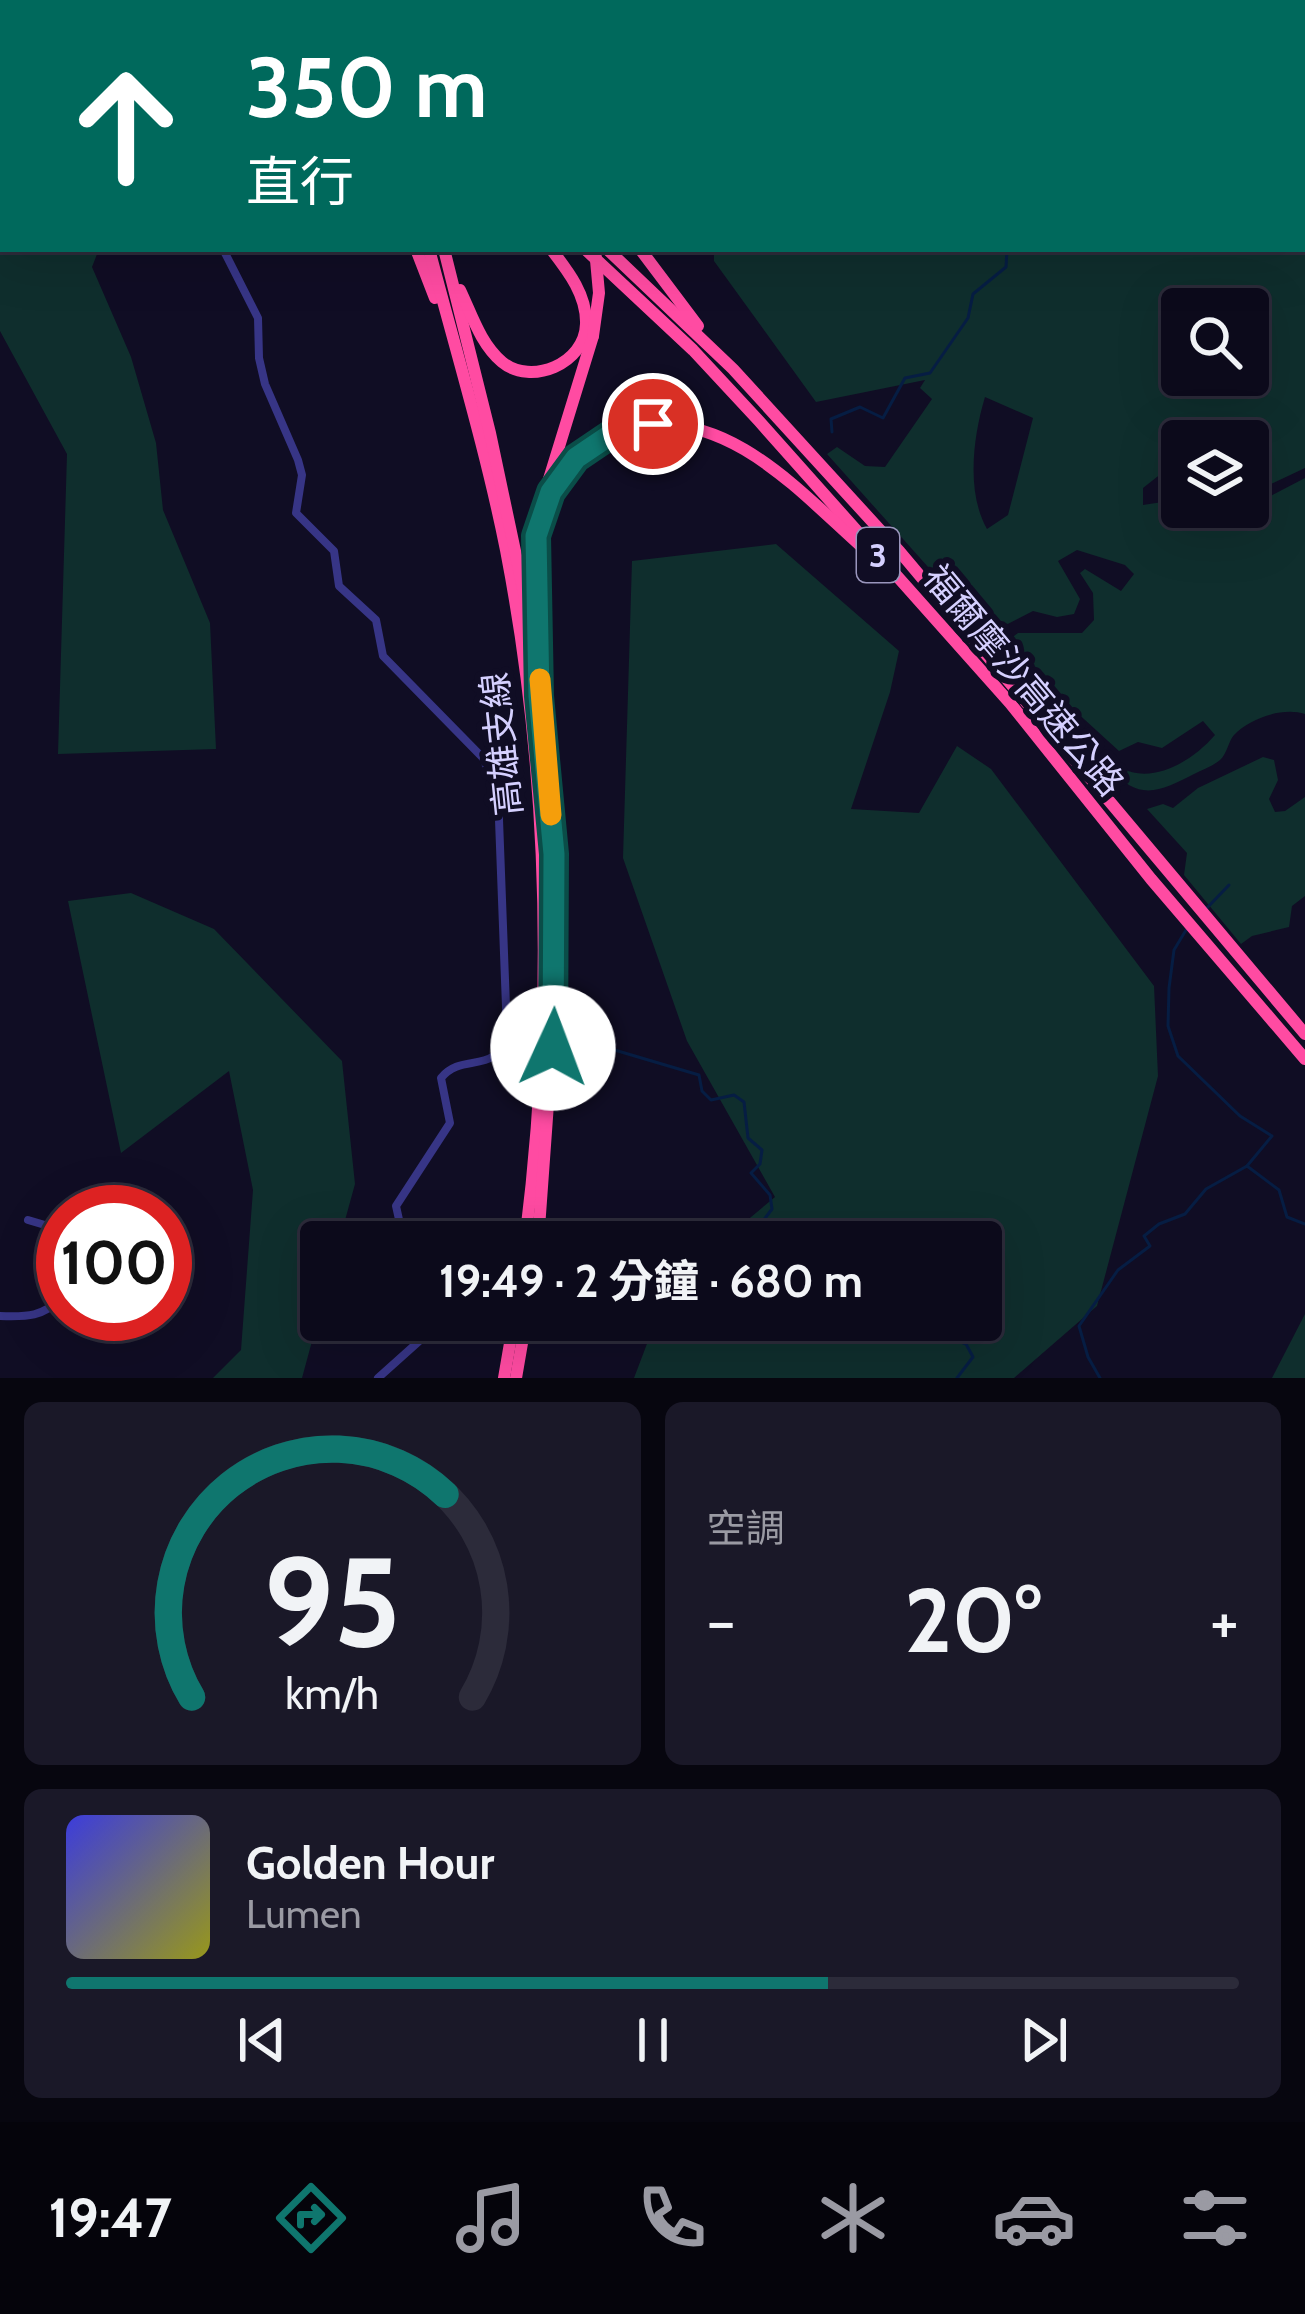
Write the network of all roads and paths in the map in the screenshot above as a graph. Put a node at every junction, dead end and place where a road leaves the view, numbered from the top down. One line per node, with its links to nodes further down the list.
1 (225, 252): 19 (street)
2 (417, 252): 10 (highway)
3 (430, 252): 10 (highway, 高雄支線)
4 (553, 252): 9 (highway)
5 (588, 252): 13 (highway, 福爾摩沙高速公路 / 3)
6 (595, 252): 12 (highway, bridge)
7 (610, 252): 11 (highway, 福爾摩沙高速公路 / 3)
8 (642, 252): 11 (highway)
9 (446, 255): 14 (highway, 高雄支線)
10 (458, 358): 20 (highway, 高雄支線)
11 (733, 369): 15 (highway, 福爾摩沙高速公路 / 3)
12 (536, 536): 13 (highway); 14 (highway)
13 (886, 565): 15 (highway, 福爾摩沙高速公路 / 3)
14 (539, 696): 21 (highway, 高雄支線)
15 (1157, 874): 16 (highway, 福爾摩沙高速公路 / 3); 17 (highway, 福爾摩沙高速公路 / 3)
16 (1305, 1034)
17 (1305, 1060)
18 (28, 1220): 22 (street)
19 (399, 1221)
20 (527, 1221)
21 (540, 1221)
22 (36, 1222)
23 (0, 1316): 24 (street)
24 (36, 1316)
25 (420, 1341): 28 (street)
26 (510, 1341): 29 (highway)
27 (522, 1341): 30 (highway)
28 (378, 1378)
29 (504, 1378)
30 (516, 1378)

